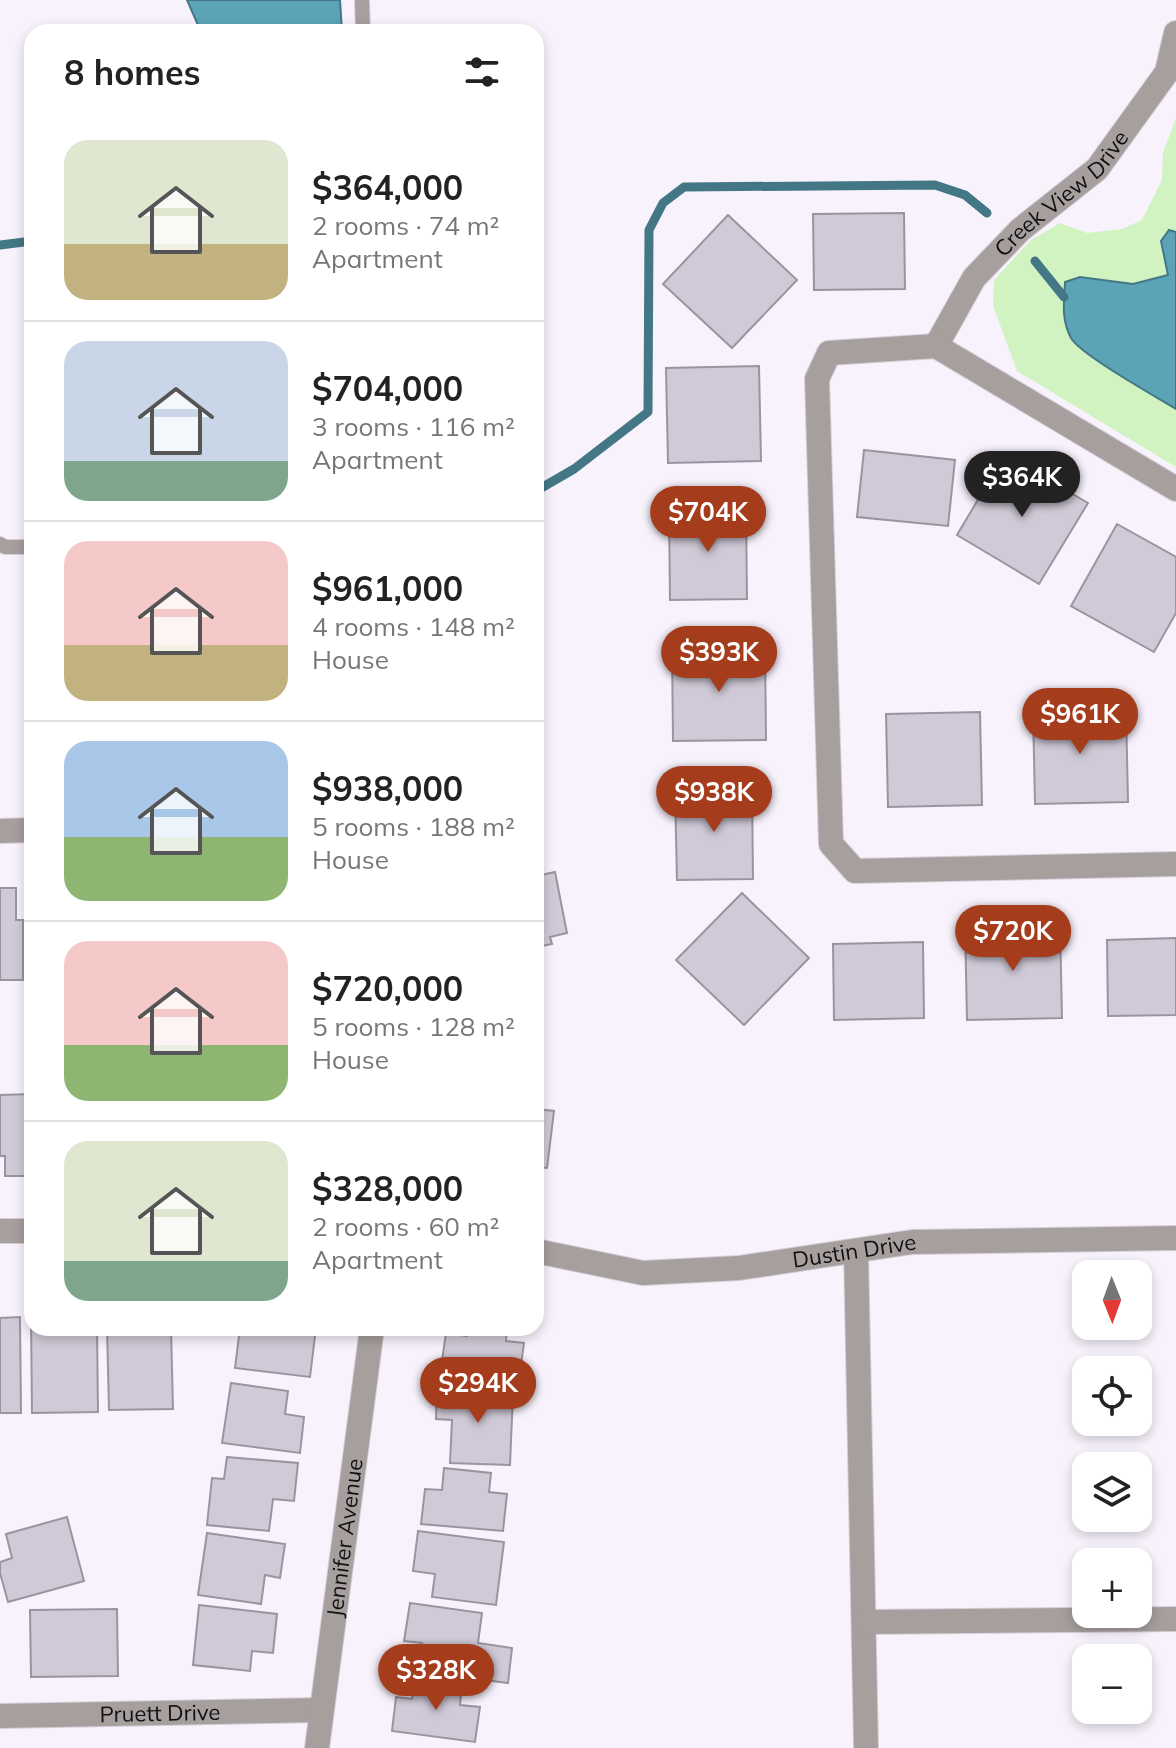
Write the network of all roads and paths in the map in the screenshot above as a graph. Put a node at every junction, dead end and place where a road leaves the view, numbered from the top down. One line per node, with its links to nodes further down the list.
1 (362, 0): 2 (lane)
2 (363, 24)
3 (1176, 33): 4 (street, Creek View Drive)
4 (936, 346): 5 (street); 10 (street)
5 (1176, 489)
6 (0, 544): 7 (lane)
7 (24, 547)
8 (24, 830): 9 (street)
9 (0, 831)
10 (1176, 864)
11 (0, 1231): 12 (street)
12 (24, 1231)
13 (1176, 1238): 14 (street, Dustin Drive)
14 (856, 1251): 15 (street, Dustin Drive); 18 (street)
15 (544, 1253)
16 (371, 1336): 19 (street, Jennifer Avenue)
17 (1176, 1619): 18 (street)
18 (865, 1622): 22 (street)
19 (320, 1710): 20 (street, Pruett Drive); 21 (street, Jennifer Avenue)
20 (0, 1716)
21 (317, 1748)
22 (866, 1748)

